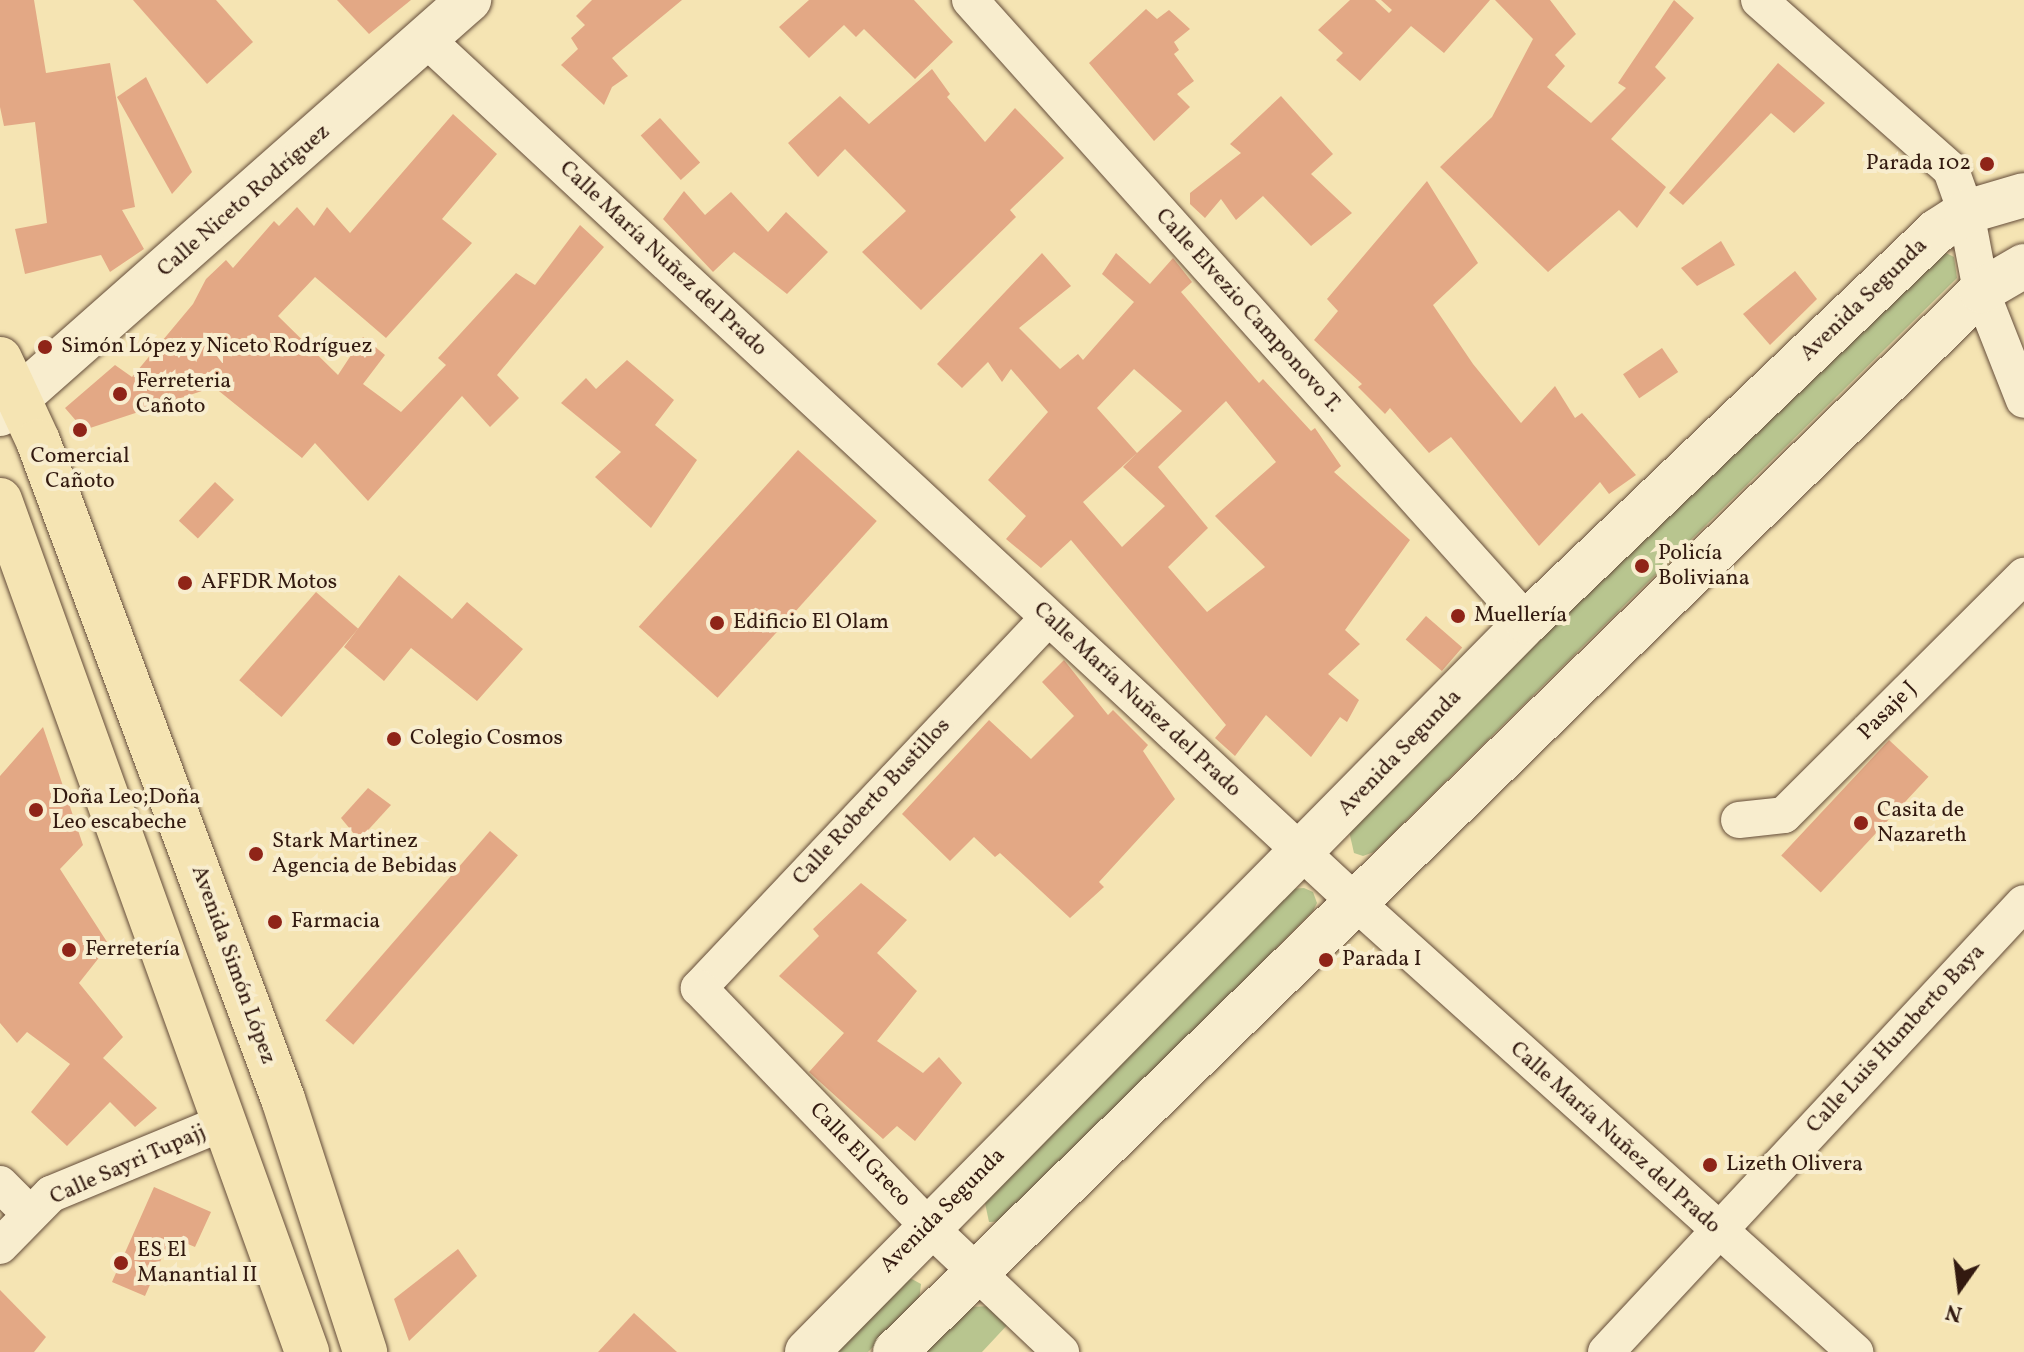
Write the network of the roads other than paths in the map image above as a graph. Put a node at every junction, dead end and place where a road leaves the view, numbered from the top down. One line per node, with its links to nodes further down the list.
1 (469, 0): 4 (main road, Calle Niceto Rodríguez)
2 (970, 0): 15 (street, Calle Elvezio Camponovo T.)
3 (1759, 0): 6 (street)
4 (427, 40): 11 (main road, Calle Niceto Rodríguez); 14 (street, Calle María Nuñez del Prado)
5 (2024, 195): 6 (main road, Avenida Segunda)
6 (1966, 212): 8 (street); 15 (main road, Avenida Segunda)
7 (2024, 266): 8 (main road)
8 (1981, 291): 10 (street); 18 (main road)
9 (0, 359): 11 (main road, Avenida Simón López)
10 (2024, 400)
11 (9, 407): 29 (main road, Avenida Simón López)
12 (0, 500): 21 (main road)
13 (2024, 576): 16 (street, Pasaje J)
14 (1048, 618): 17 (street, Calle María Nuñez del Prado); 20 (street, Calle Roberto Bustillos)
15 (1527, 622): 17 (main road, Avenida Segunda)
16 (1739, 820)
17 (1303, 853): 18 (street, Calle María Nuñez del Prado); 24 (main road, Avenida Segunda)
18 (1353, 900): 25 (street, Calle María Nuñez del Prado); 27 (main road)
19 (2024, 903): 25 (street, Calle Luis Humberto Baya)
20 (699, 988): 24 (street, Calle El Greco)
21 (225, 1122): 23 (street, Calle Sayri Tupajj); 28 (main road)
22 (0, 1184): 23 (street)
23 (30, 1214): 26 (street, Calle Sayri Tupajj)
24 (927, 1225): 27 (street, Calle El Greco); 30 (main road, Avenida Segunda)
25 (1717, 1230): 33 (street, Calle Luis Humberto Baya); 34 (street, Calle María Nuñez del Prado)
26 (0, 1246)
27 (975, 1272): 31 (main road); 32 (street, Calle El Greco)
28 (307, 1352)
29 (365, 1352)
30 (807, 1352)
31 (895, 1352)
32 (1061, 1352)
33 (1606, 1352)
34 (1855, 1352)

